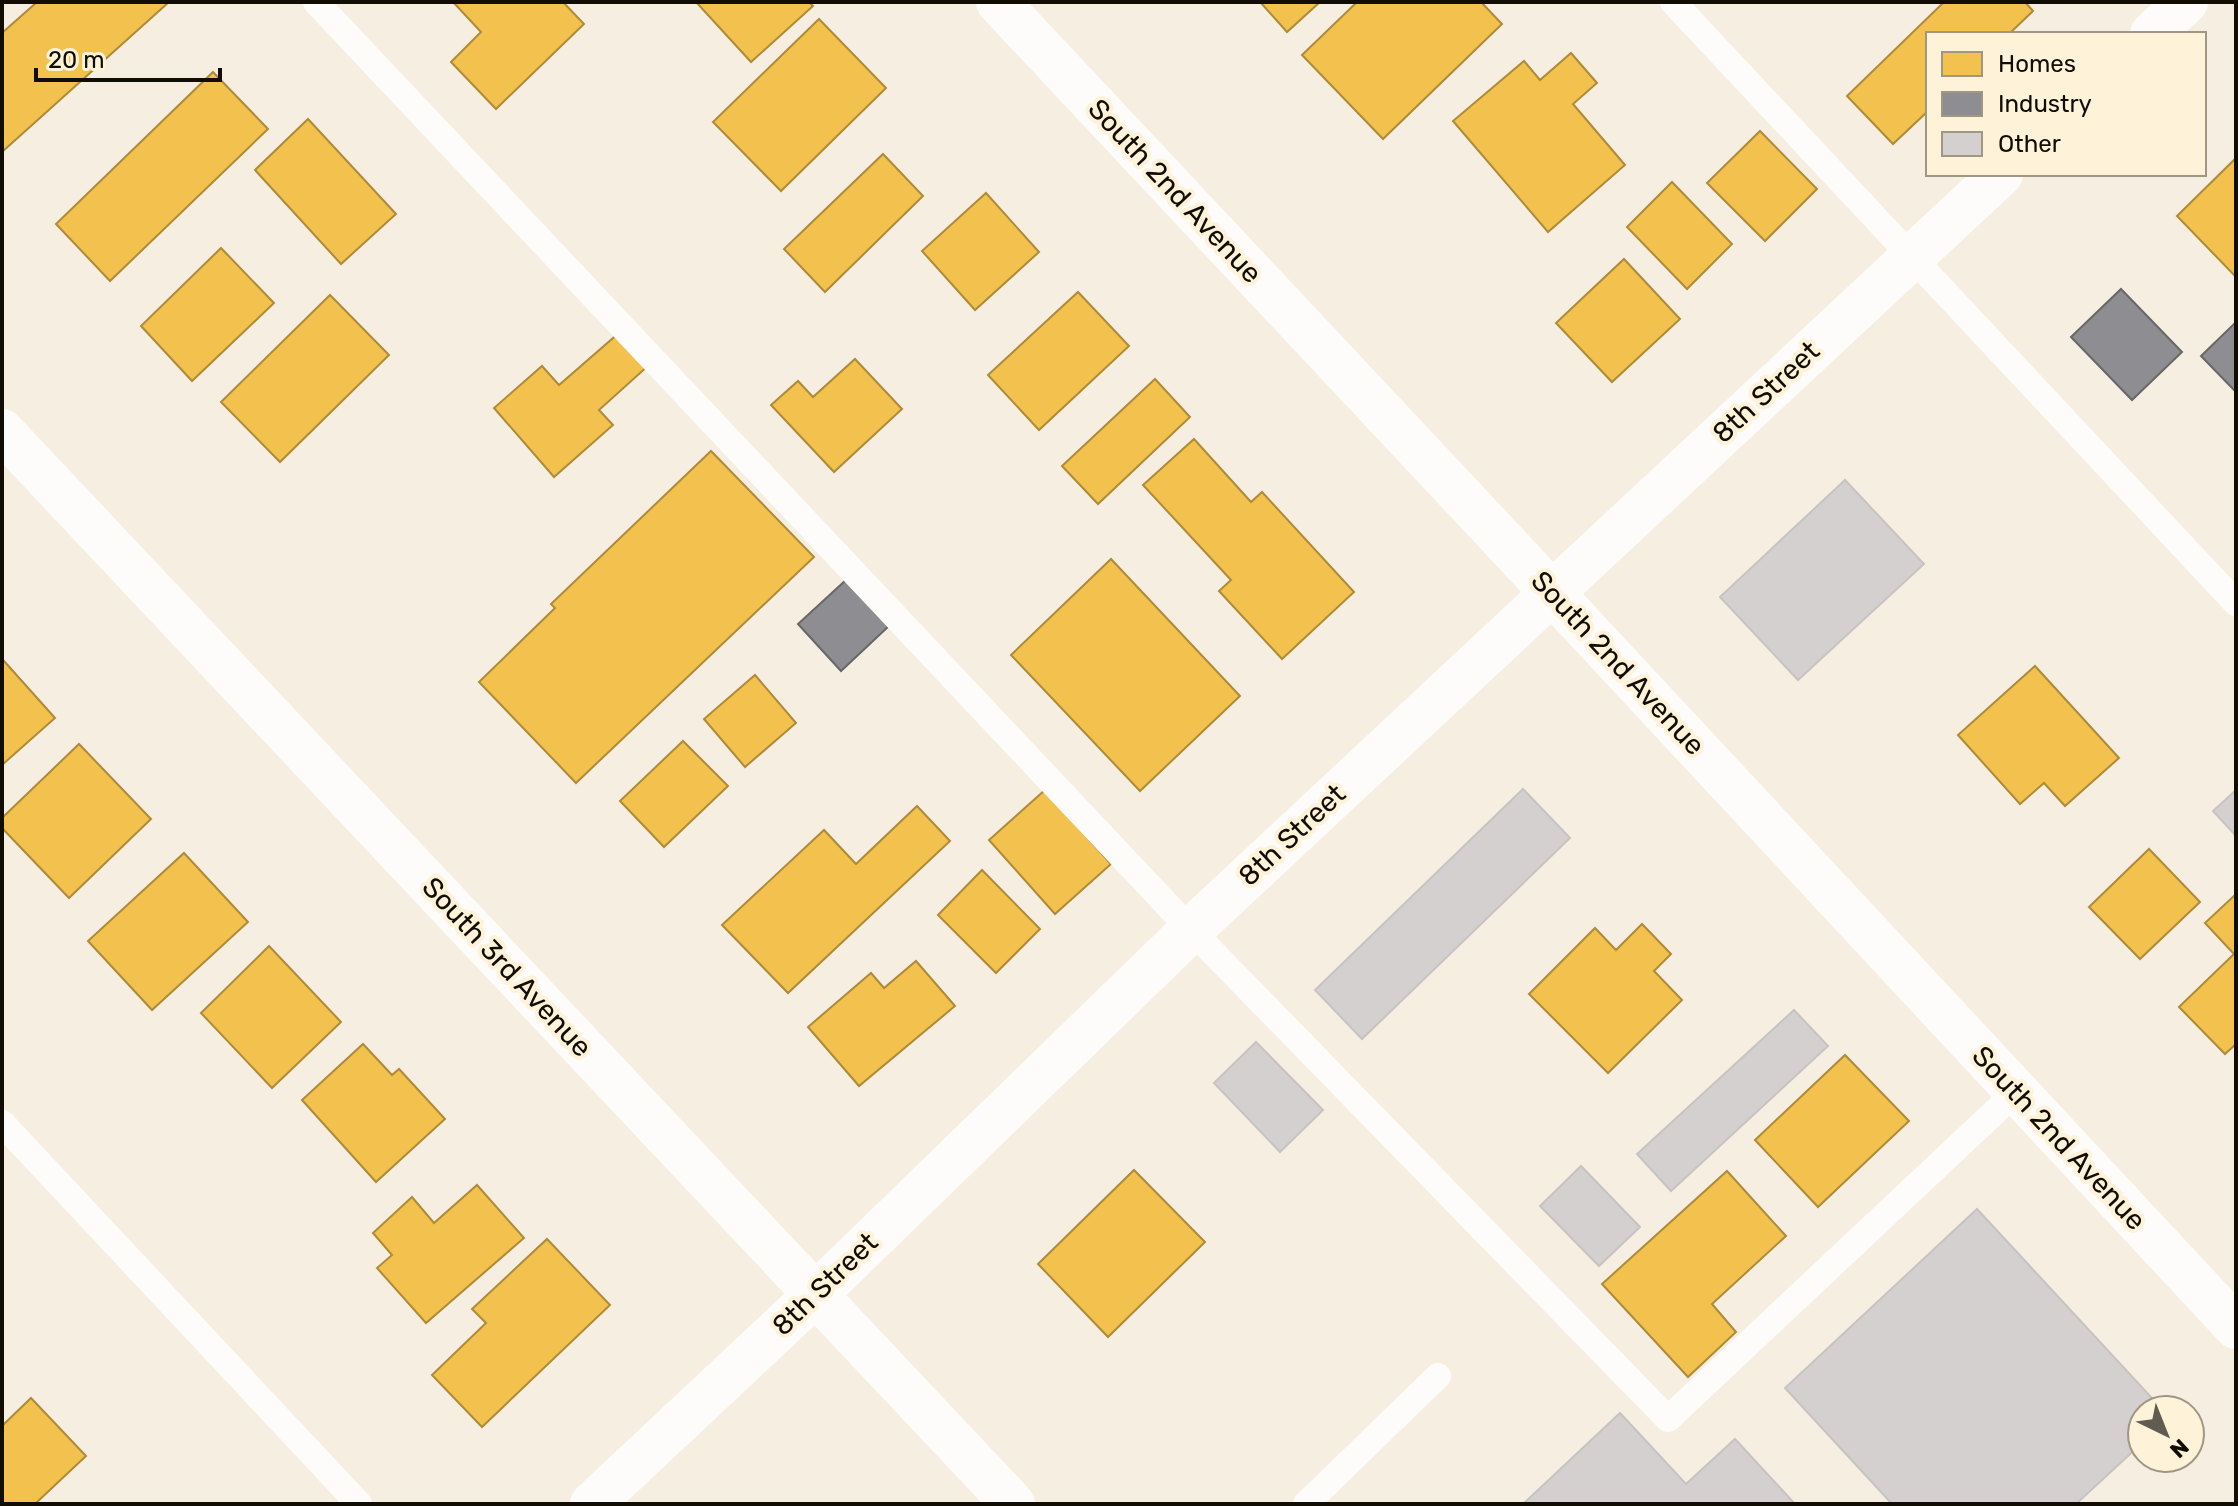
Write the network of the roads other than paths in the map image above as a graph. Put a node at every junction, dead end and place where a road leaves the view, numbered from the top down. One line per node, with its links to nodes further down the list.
1 (316, 2): 11 (lane)
2 (998, 2): 9 (street, South 2nd Avenue)
3 (1673, 2): 7 (lane)
4 (2186, 2): 5 (street)
5 (2154, 32)
6 (1999, 176): 7 (street, 8th Street)
7 (1913, 256): 9 (street, 8th Street); 10 (lane)
8 (2, 431): 14 (street, South 3rd Avenue)
9 (1551, 592): 11 (street, 8th Street); 12 (street, South 2nd Avenue)
10 (2236, 603)
11 (1191, 930): 12 (lane); 14 (street, 8th Street)
12 (2016, 1092): 15 (street, South 2nd Avenue)
13 (2, 1123): 17 (lane)
14 (815, 1295): 18 (street, 8th Street); 19 (street, South 3rd Avenue)
15 (2234, 1322)
16 (1438, 1376): 20 (lane)
17 (359, 1504)
18 (592, 1504)
19 (1013, 1504)
20 (1306, 1504)

